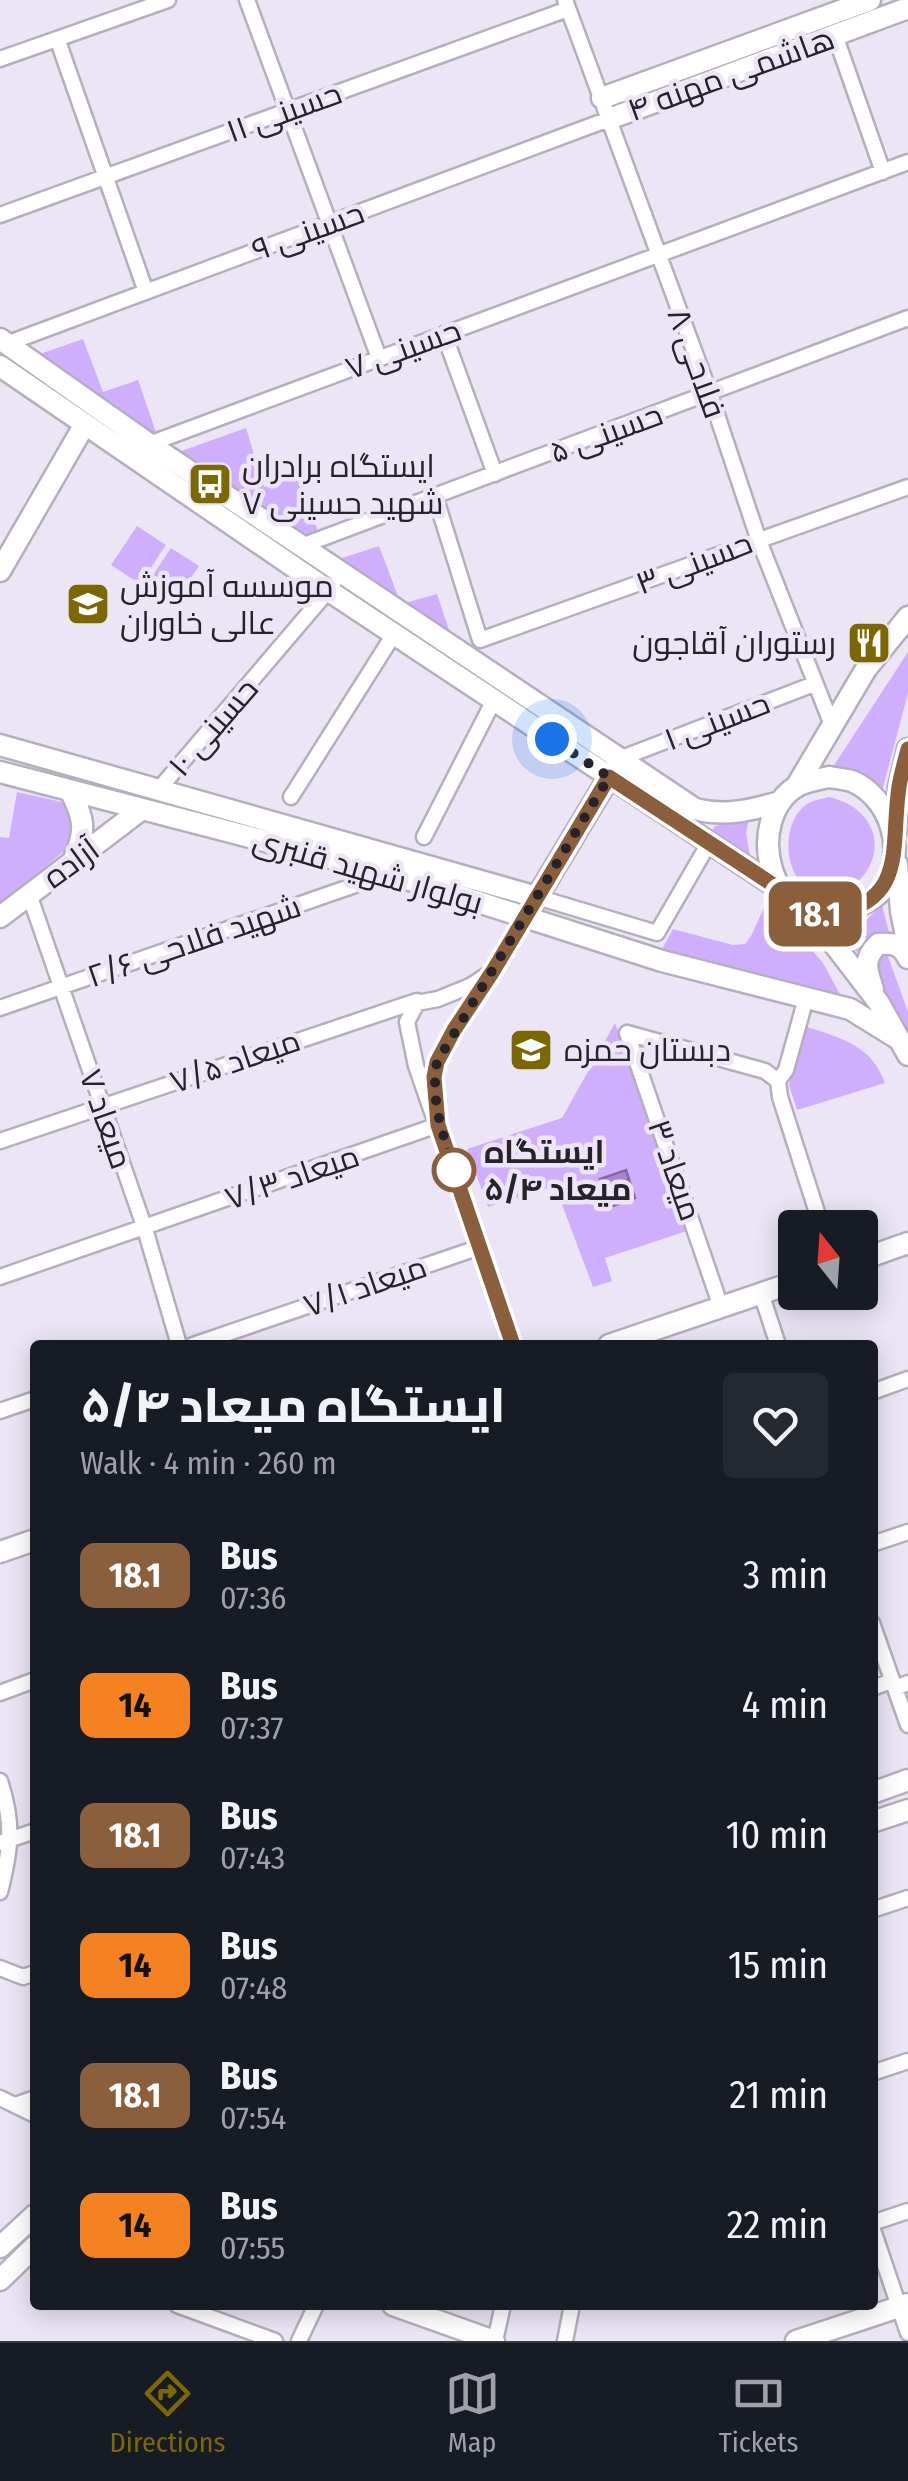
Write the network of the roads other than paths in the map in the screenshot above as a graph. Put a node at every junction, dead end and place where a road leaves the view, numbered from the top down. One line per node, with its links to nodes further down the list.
1 (168, 0): 7 (street)
2 (247, 0): 10 (street)
3 (870, 0): 9 (street, هاشمی مهنه ۴)
4 (566, 5): 9 (street, فلاحی ۸); 10 (street, حسینی ۱۱)
5 (908, 8): 6 (street, هاشمی مهنه ۴)
6 (835, 35): 11 (street, هاشمی مهنه ۴); 13 (street)
7 (58, 41): 8 (street); 14 (street)
8 (0, 58)
9 (602, 98): 11 (street, فلاحی ۸)
10 (287, 111): 14 (street, حسینی ۱۱); 16 (street)
11 (610, 119): 16 (street, حسینی ۹); 17 (street, فلاحی ۸)
12 (908, 162): 13 (street, حسینی ۷)
13 (883, 172): 17 (street, حسینی ۷)
14 (105, 177): 15 (street, حسینی ۱۱); 18 (street)
15 (0, 215)
16 (329, 224): 18 (street, حسینی ۹); 22 (street)
17 (658, 254): 20 (street, حسینی ۷); 24 (street, فلاحی ۸)
18 (146, 292): 21 (street, حسینی ۹)
19 (908, 318): 24 (street, حسینی ۵)
20 (444, 334): 22 (street, حسینی ۷); 27 (street)
21 (3, 342): 26 (street)
22 (379, 358): 26 (street, حسینی ۷)
23 (0, 366): 25 (street)
24 (710, 394): 27 (street, حسینی ۵); 30 (street, فلاحی ۸)
25 (86, 424): 32 (street); 34 (street)
26 (149, 444): 31 (street)
27 (495, 474): 29 (street, حسینی ۵)
28 (908, 486): 30 (street, حسینی ۳)
29 (436, 496): 30 (street, حسینی ۳); 31 (street, حسینی ۵)
30 (758, 538): 37 (street, فلاحی ۸)
31 (304, 545): 33 (street)
32 (0, 571)
33 (344, 572): 34 (street, حسینی ۱۰); 42 (street)
34 (329, 590): 36 (street); 45 (street, حسینی ۱۰)
35 (908, 617): 39 (street)
36 (394, 634): 38 (street); 47 (street)
37 (814, 684): 39 (street, فلاحی ۸); 42 (street, حسینی ۱)
38 (494, 700): 42 (street); 50 (street)
39 (832, 725): 44 (street)
40 (0, 745): 45 (street, بولوار شهید قنبری)
41 (908, 749): 52 (street)
42 (614, 768): 48 (street); 51 (street); 57 (street)
43 (0, 772): 46 (street, بولوار شهید قنبری)
44 (796, 787): 48 (street); 52 (street)
45 (159, 789): 57 (street, بولوار شهید قنبری)
46 (70, 790): 49 (street, بولوار شهید قنبری); 53 (street)
47 (291, 797)
48 (780, 802): 55 (street)
49 (142, 808): 53 (street, آزاده); 54 (street, بولوار شهید قنبری)
50 (424, 837)
51 (709, 844): 55 (street); 57 (street, بولوار شهید قنبری)
52 (896, 852): 58 (street); 61 (street)
53 (74, 858): 56 (street, آزاده)
54 (388, 873): 59 (street, بولوار شهید قنبری); 64 (street, شهید فلاحی ۲/۶)
55 (781, 890): 58 (street)
56 (29, 894): 60 (street, آزاده); 64 (street, میعاد ۷)
57 (537, 897): 59 (street)
58 (810, 913): 67 (street)
59 (524, 917): 63 (street); 65 (street, بولوار شهید قنبری)
60 (0, 918)
61 (908, 946)
62 (908, 958): 67 (street)
63 (493, 971): 66 (street, میعاد ۷/۵); 71 (street)
64 (60, 987): 68 (street, شهید فلاحی ۲/۶); 74 (street, میعاد ۷)
65 (806, 998): 72 (street, بولوار شهید قنبری); 73 (street)
66 (431, 999): 69 (street, میعاد ۷/۵); 70 (street); 71 (street)
67 (878, 1003): 72 (street)
68 (0, 1008)
69 (370, 1015): 70 (street, میعاد ۷/۵); 74 (street, میعاد ۷/۵)
70 (407, 1025): 71 (street); 75 (street)
71 (452, 1034): 75 (street)
72 (904, 1048)
73 (778, 1082): 77 (street); 85 (street, میعاد ۳)
74 (101, 1107): 76 (street, میعاد ۷/۵); 78 (street, میعاد ۷)
75 (438, 1125): 78 (street, میعاد ۷/۳); 80 (street)
76 (0, 1141)
77 (816, 1210)
78 (145, 1229): 82 (street, میعاد ۷/۳); 86 (street, میعاد ۷)
79 (908, 1244): 81 (street)
80 (480, 1247): 87 (street, میعاد ۷/۱); 88 (street)
81 (878, 1254)
82 (0, 1277)
83 (778, 1288): 84 (street)
84 (761, 1294): 85 (street); 90 (street)
85 (721, 1307): 89 (street)
86 (178, 1340)
87 (208, 1340)
88 (511, 1340)
89 (624, 1340)
90 (776, 1340)
91 (908, 1379): 92 (street)
92 (878, 1390)
93 (30, 1401): 94 (street)
94 (0, 1411)
95 (908, 1532): 97 (street)
96 (30, 1542): 98 (street)
97 (878, 1542)
98 (0, 1552)
99 (878, 1636): 102 (street)
100 (30, 1682): 103 (street)
101 (878, 1686): 102 (street)
102 (901, 1686): 104 (street)
103 (0, 1693)
104 (908, 1725)
105 (908, 1780): 107 (street)
106 (0, 1781): 111 (street)
107 (878, 1790)
108 (908, 1810): 109 (street)
109 (878, 1820)
110 (30, 1833): 111 (street)
111 (6, 1841): 112 (street)
112 (0, 1892)
113 (908, 1898): 114 (street)
114 (878, 1908)
115 (0, 1968): 116 (street)
116 (29, 1976)
117 (908, 2061): 118 (street)
118 (878, 2071)
119 (0, 2098): 121 (street)
120 (30, 2100): 121 (street)
121 (15, 2105): 122 (street)
122 (30, 2113)
123 (908, 2211): 125 (street)
124 (30, 2220): 127 (street)
125 (878, 2223)
126 (878, 2240): 130 (street)
127 (0, 2247)
128 (30, 2251): 129 (street)
129 (0, 2280)
130 (904, 2305): 136 (street); 141 (street)
131 (191, 2310): 137 (street)
132 (314, 2310): 138 (street)
133 (429, 2310): 139 (street)
134 (502, 2310): 139 (street)
135 (571, 2310): 140 (street)
136 (908, 2333)
137 (275, 2341)
138 (298, 2341)
139 (494, 2341)
140 (565, 2341)
141 (796, 2341)

